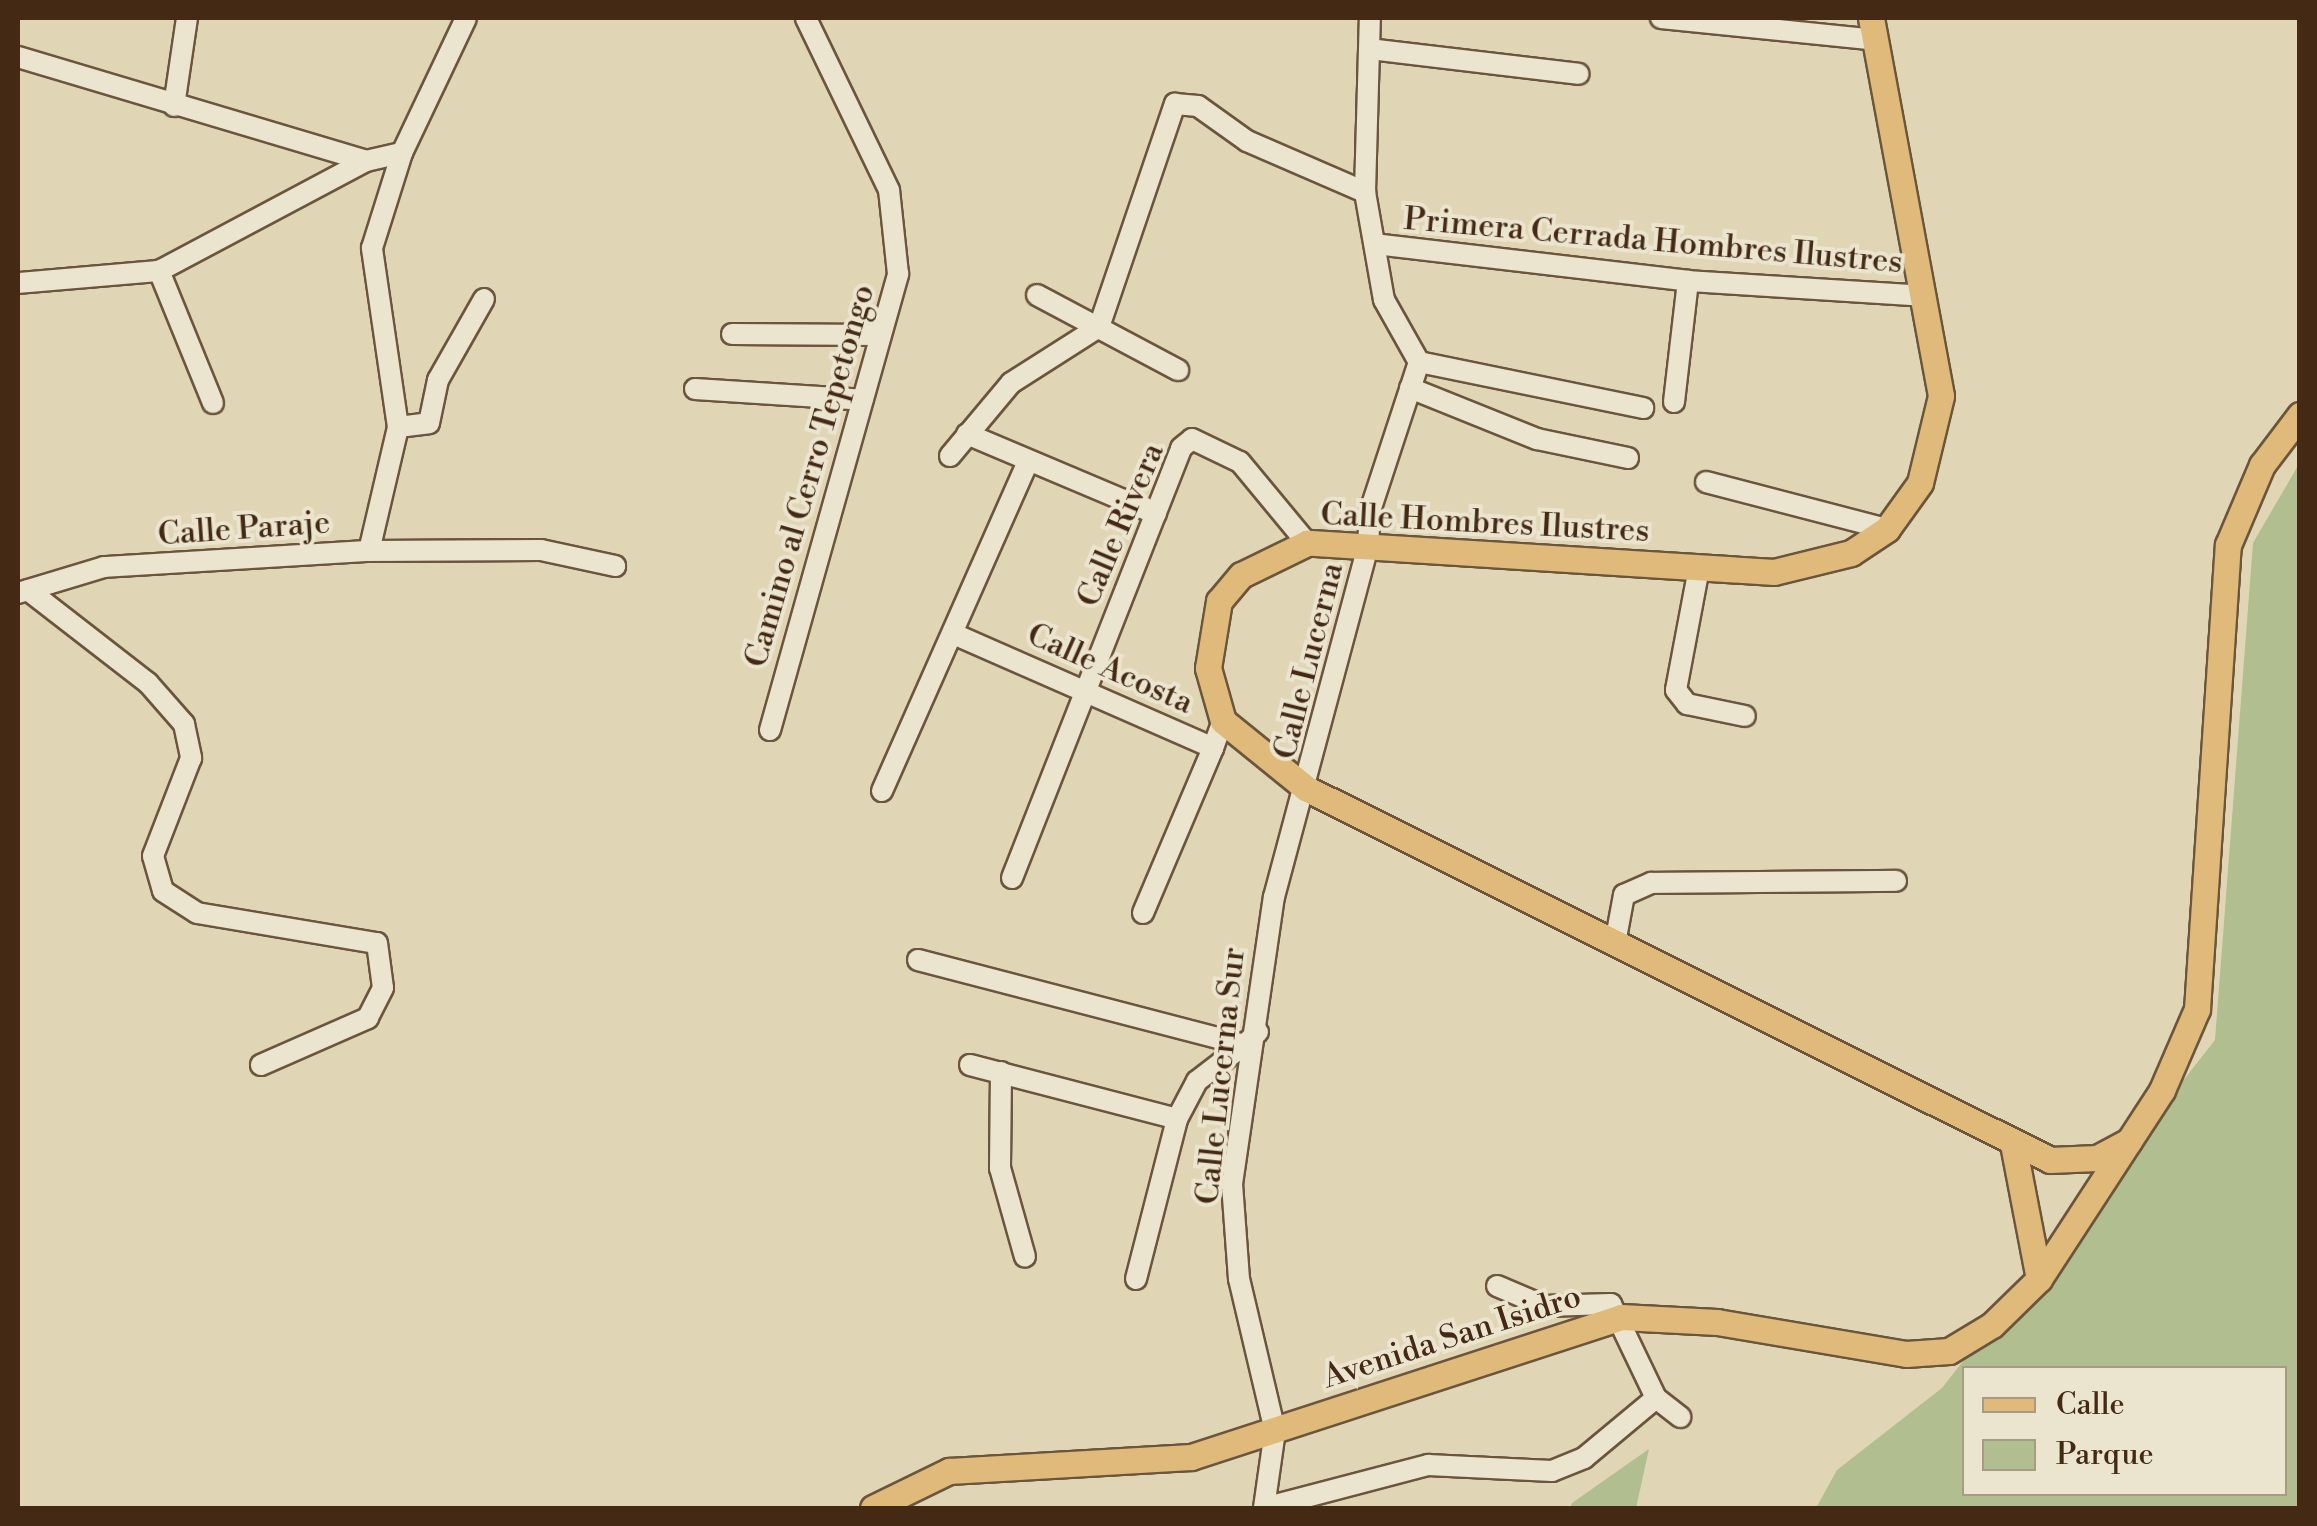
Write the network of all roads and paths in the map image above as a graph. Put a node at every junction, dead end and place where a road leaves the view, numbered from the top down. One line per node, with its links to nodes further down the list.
1 (187, 18): 10 (street)
2 (466, 18): 11 (street, Calle Paraje)
3 (806, 18): 23 (street, Camino al Cerro Tepetongo)
4 (1370, 18): 7 (street)
5 (1661, 18): 6 (street)
6 (1874, 29): 19 (main road, Calle Hombres Ilustres)
7 (1370, 49): 9 (street); 13 (street)
8 (18, 57): 10 (street)
9 (1580, 74)
10 (174, 106): 12 (street)
11 (402, 153): 12 (street); 33 (street, Calle Paraje)
12 (366, 161): 15 (street)
13 (1365, 192): 14 (street); 21 (street)
14 (1376, 244): 16 (street, Primera Cerrada Hombres Ilustres); 24 (street)
15 (160, 271): 17 (street); 30 (street)
16 (1688, 281): 19 (street, Primera Cerrada Hombres Ilustres); 29 (street)
17 (18, 283)
18 (1038, 295): 21 (street)
19 (1925, 296): 40 (main road, Calle Hombres Ilustres)
20 (484, 299): 33 (street)
21 (1099, 327): 25 (street); 34 (street)
22 (732, 334): 23 (street)
23 (877, 335): 28 (street, Camino al Cerro Tepetongo)
24 (1420, 362): 26 (street); 31 (street)
25 (1178, 370)
26 (1410, 388): 36 (street); 42 (street)
27 (695, 389): 28 (street)
28 (863, 400): 51 (street, Camino al Cerro Tepetongo)
29 (1674, 402)
30 (213, 403)
31 (1643, 408)
32 (2300, 416): 65 (main road, Avenida San Isidro)
33 (398, 426): 43 (street, Calle Paraje)
34 (967, 434): 35 (street); 37 (street)
35 (950, 456)
36 (1628, 458)
37 (1028, 462): 39 (street); 47 (street)
38 (1706, 482): 40 (street)
39 (1156, 514): 41 (street, Calle Rivera); 48 (street, Calle Rivera)
40 (1887, 529): 45 (main road, Calle Hombres Ilustres)
41 (1307, 543): 42 (main road, Calle Hombres Ilustres); 50 (main road, Calle Hombres Ilustres)
42 (1368, 547): 45 (main road, Calle Hombres Ilustres); 53 (street, Calle Lucerna)
43 (368, 551): 44 (street); 46 (street, Calle Paraje)
44 (615, 566)
45 (1699, 568): 49 (street)
46 (23, 592): 61 (street)
47 (956, 635): 48 (street, Calle Acosta); 54 (street)
48 (1085, 691): 52 (street, Calle Acosta); 55 (street, Calle Rivera)
49 (1745, 716)
50 (1223, 721): 52 (street, Calle Acosta); 53 (main road)
51 (770, 730)
52 (1212, 748): 57 (street)
53 (1307, 790): 58 (main road); 60 (street, Calle Lucerna Sur)
54 (882, 792)
55 (1012, 878)
56 (1896, 881): 58 (street)
57 (1142, 913)
58 (1616, 938): 66 (main road)
59 (918, 960): 60 (street)
60 (1251, 1038): 64 (street); 74 (street, Calle Lucerna Sur)
61 (260, 1065)
62 (970, 1065): 63 (street)
63 (1001, 1072): 64 (street); 67 (street)
64 (1177, 1119): 68 (street)
65 (2128, 1141): 66 (main road); 69 (main road, Avenida San Isidro)
66 (2012, 1144): 69 (main road)
67 (1025, 1257)
68 (1136, 1278)
69 (2038, 1279): 71 (main road, Avenida San Isidro)
70 (1497, 1286): 71 (street)
71 (1621, 1317): 72 (street); 74 (main road, Avenida San Isidro)
72 (1656, 1398): 73 (street); 76 (street)
73 (1680, 1417)
74 (1275, 1431): 75 (main road, Avenida San Isidro); 76 (street)
75 (873, 1508)
76 (1264, 1508)

